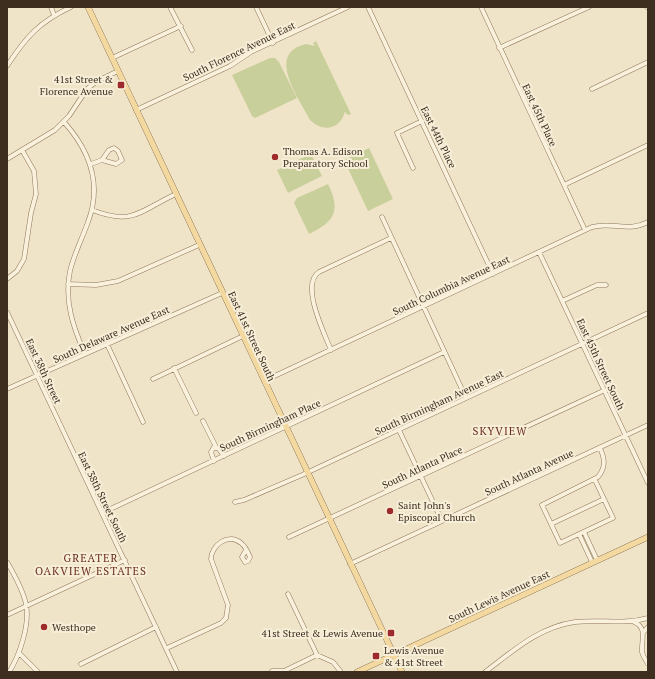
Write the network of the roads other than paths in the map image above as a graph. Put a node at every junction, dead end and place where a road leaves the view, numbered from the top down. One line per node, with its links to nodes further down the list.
1 (51, 7): 10 (street)
2 (71, 7): 10 (street)
3 (88, 7): 15 (main road, East 41st Street South)
4 (170, 7): 11 (street)
5 (256, 7): 12 (street)
6 (348, 7): 12 (street, South Florence Avenue East)
7 (368, 7): 21 (street, East 44th Place)
8 (481, 7): 13 (street, East 45th Place)
9 (589, 7): 13 (street)
10 (54, 15): 17 (street)
11 (181, 26): 14 (street); 15 (street)
12 (273, 42): 20 (street, South Florence Avenue East)
13 (499, 48): 29 (street, East 45th Place)
14 (192, 50)
15 (112, 58): 18 (main road, East 41st Street South)
16 (648, 62): 19 (street)
17 (7, 66)
18 (118, 71): 20 (main road, East 41st Street South); 22 (street)
19 (592, 89)
20 (136, 110): 30 (main road, East 41st Street South)
21 (422, 121): 28 (street); 38 (street, East 44th Place)
22 (64, 122): 24 (street); 27 (street)
23 (648, 145): 29 (street)
24 (22, 150): 25 (street); 39 (street)
25 (7, 159)
26 (102, 160): 26 (street); 27 (street)
27 (91, 164): 31 (street)
28 (413, 168)
29 (564, 185): 34 (street, East 45th Place)
30 (176, 194): 31 (street); 36 (main road, East 41st Street South)
31 (92, 210): 40 (street)
32 (382, 217): 35 (street)
33 (648, 222): 34 (street, South Columbia Avenue East)
34 (585, 230): 37 (street, South Columbia Avenue East)
35 (391, 238): 44 (street); 50 (street)
36 (199, 245): 40 (street); 42 (main road, East 41st Street South)
37 (539, 252): 38 (street, South Columbia Avenue East); 43 (street, East 45th Street South)
38 (493, 274): 44 (street, South Columbia Avenue East)
39 (7, 279)
40 (68, 284): 52 (street)
41 (606, 285): 43 (street)
42 (222, 292): 47 (main road, East 41st Street South); 49 (street, South Delaware Avenue East)
43 (562, 301): 48 (street, East 45th Street South)
44 (424, 306): 50 (street, South Columbia Avenue East); 51 (street)
45 (7, 312): 54 (street, East 38th Street)
46 (648, 313): 48 (street, South Birmingham Avenue East)
47 (243, 336): 53 (street); 56 (main road, East 41st Street South)
48 (582, 343): 58 (street, East 45th Street South); 59 (street, South Birmingham Avenue East)
49 (107, 344): 52 (street, South Delaware Avenue East); 62 (street)
50 (331, 350): 56 (street, South Columbia Avenue East)
51 (444, 352): 59 (street); 64 (street, South Birmingham Place)
52 (85, 354): 54 (street, South Delaware Avenue East)
53 (174, 368): 55 (street); 60 (street)
54 (37, 375): 57 (street, South Delaware Avenue East); 67 (street, East 38th Street)
55 (153, 379)
56 (264, 381): 64 (main road, East 41st Street South)
57 (7, 389)
58 (605, 390): 66 (street, East 45th Street South); 73 (street, South Atlanta Place)
59 (466, 398): 65 (street, South Birmingham Avenue East)
60 (196, 413)
61 (203, 421): 68 (street)
62 (143, 422)
63 (648, 425): 66 (street, South Atlanta Avenue)
64 (286, 427): 70 (street, South Birmingham Place); 72 (main road, East 41st Street South)
65 (399, 430): 72 (street, South Birmingham Avenue East); 73 (street)
66 (626, 435): 69 (street, South Atlanta Avenue); 75 (street, East 45th Street South)
67 (66, 438): 78 (street, East 38th Street South)
68 (216, 447): 70 (street); 71 (street)
69 (600, 448): 74 (street); 80 (street, South Atlanta Avenue)
70 (224, 456): 71 (street, South Birmingham Place)
71 (214, 461): 78 (street, South Birmingham Place)
72 (307, 473): 77 (street, South Birmingham Avenue East); 79 (main road, East 41st Street South)
73 (421, 476): 79 (street, South Atlanta Place); 80 (street)
74 (594, 480): 76 (street); 81 (street)
75 (648, 481)
76 (604, 499): 81 (street); 82 (street)
77 (235, 502)
78 (102, 513): 87 (street, East 38th Street South)
79 (329, 518): 84 (street, South Atlanta Place); 90 (main road, East 41st Street South)
80 (442, 521): 90 (street, South Atlanta Avenue)
81 (551, 524): 83 (street)
82 (584, 532): 83 (street); 88 (street)
83 (579, 534): 88 (street)
84 (288, 537)
85 (648, 537): 88 (main road, South Lewis Avenue East)
86 (246, 550): 99 (street)
87 (125, 560): 92 (street); 96 (street, East 38th Street South)
88 (595, 561): 101 (main road, South Lewis Avenue East)
89 (7, 562): 92 (street)
90 (350, 564): 101 (main road, East 41st Street South)
91 (288, 594): 102 (street)
92 (26, 606): 93 (street); 100 (street)
93 (7, 616)
94 (648, 618): 95 (street)
95 (634, 622): 98 (street); 112 (street)
96 (156, 627): 99 (street, East 38th Street South); 103 (street)
97 (648, 627): 98 (street)
98 (643, 633): 104 (street)
99 (166, 648): 108 (street, East 38th Street South)
100 (19, 653): 106 (street); 107 (street)
101 (394, 654): 110 (main road, South Lewis Avenue East); 111 (main road, East 41st Street South)
102 (317, 655): 105 (street); 109 (street)
103 (81, 664)
104 (648, 664)
105 (272, 671)
106 (9, 672)
107 (38, 672)
108 (177, 672)
109 (341, 672)
110 (357, 672)
111 (402, 672)
112 (485, 672)

